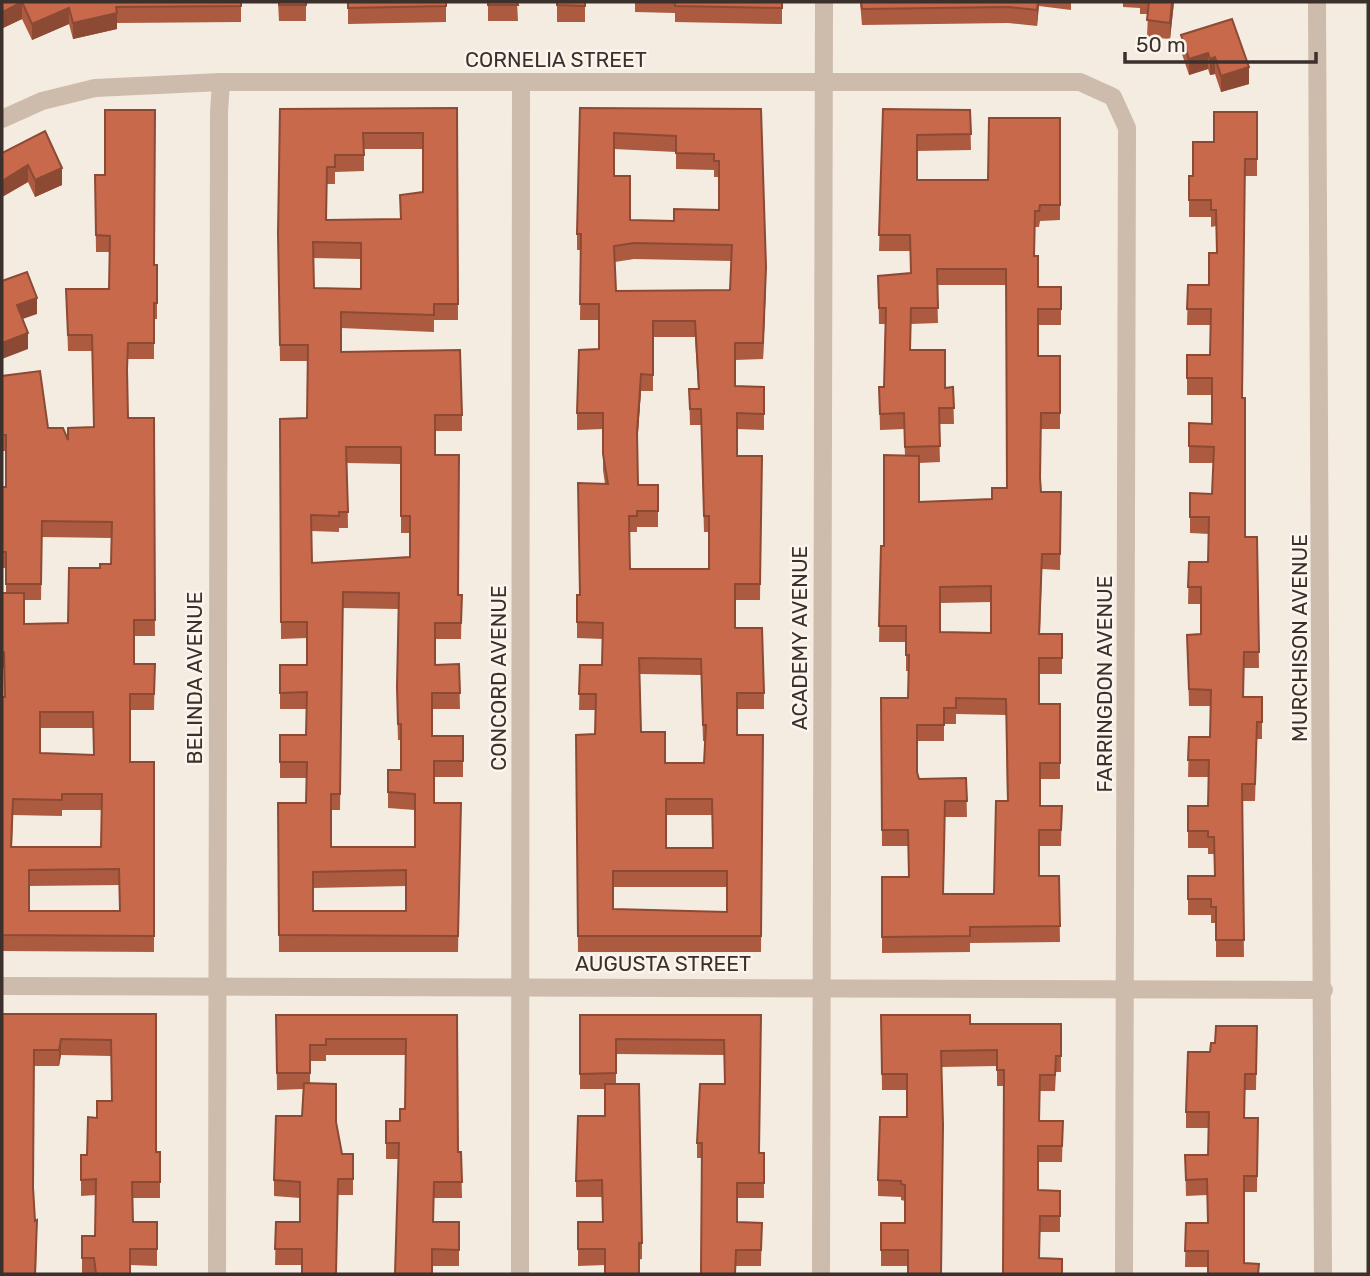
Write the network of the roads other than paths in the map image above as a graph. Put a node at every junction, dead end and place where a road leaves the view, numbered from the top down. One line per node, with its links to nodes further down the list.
1 (824, 2): 5 (street, ACADEMY AVENUE)
2 (1317, 2): 13 (street, MURCHISON AVENUE)
3 (221, 82): 4 (street, CORNELIA STREET); 7 (street, CORNELIA STREET); 11 (street, BELINDA AVENUE)
4 (521, 82): 5 (street, CORNELIA STREET); 9 (street, CONCORD AVENUE)
5 (824, 83): 6 (street, CORNELIA STREET); 10 (street, ACADEMY AVENUE)
6 (1112, 97): 12 (street, FARRINGDON AVENUE)
7 (2, 119)
8 (2, 986): 11 (street, AUGUSTA STREET)
9 (521, 986): 10 (street, AUGUSTA STREET); 11 (street, AUGUSTA STREET); 15 (street, CONCORD AVENUE)
10 (821, 986): 12 (street, AUGUSTA STREET); 16 (street, ACADEMY AVENUE)
11 (216, 987): 14 (street, BELINDA AVENUE)
12 (1126, 987): 13 (street, AUGUSTA STREET); 17 (street, FARRINGDON AVENUE)
13 (1324, 990): 18 (street, MURCHISON AVENUE)
14 (217, 1274)
15 (520, 1274)
16 (821, 1274)
17 (1124, 1274)
18 (1323, 1274)

